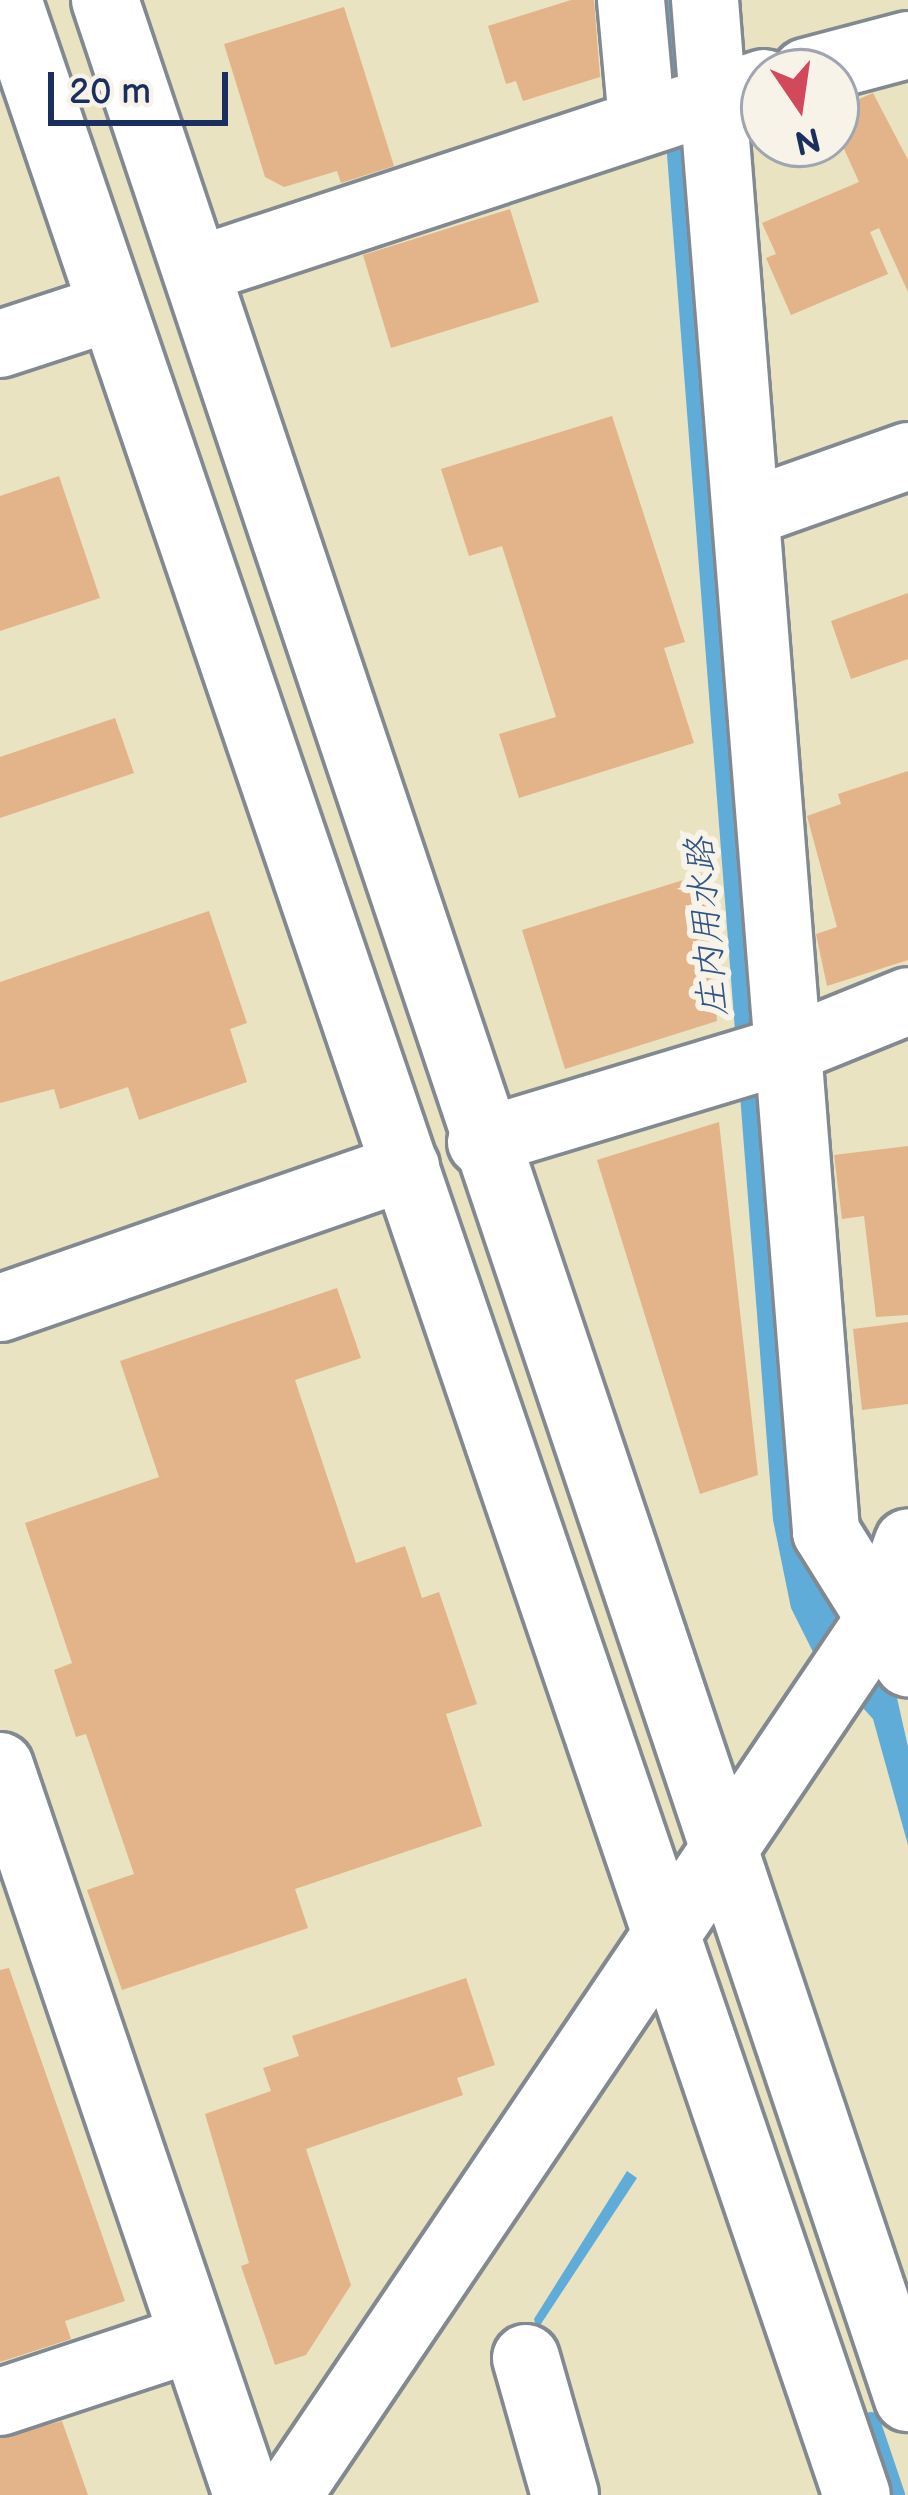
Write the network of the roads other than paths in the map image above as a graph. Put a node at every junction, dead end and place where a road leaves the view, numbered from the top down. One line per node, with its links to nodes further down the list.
1 (8, 0): 9 (street)
2 (105, 0): 8 (street)
3 (632, 0): 7 (street)
4 (705, 0): 7 (street)
5 (908, 45): 6 (street)
6 (860, 58)
7 (693, 104): 8 (street); 12 (street)
8 (198, 270): 15 (street)
9 (110, 308): 10 (street); 16 (street)
10 (0, 344)
11 (908, 456): 12 (street)
12 (748, 513): 14 (street)
13 (908, 1001): 14 (street)
14 (764, 1056): 15 (street); 19 (street)
15 (481, 1142): 21 (street)
16 (406, 1167): 17 (street); 23 (street)
17 (0, 1308)
18 (908, 1542): 19 (street)
19 (873, 1649): 21 (street)
20 (0, 1766): 22 (street)
21 (722, 1848): 23 (street); 24 (street)
22 (16, 1867): 25 (street)
23 (666, 1932): 30 (street); 32 (street)
24 (890, 2286): 27 (street)
25 (194, 2338): 28 (street); 29 (street)
26 (526, 2358): 31 (street)
27 (908, 2398)
28 (0, 2402)
29 (248, 2495)
30 (288, 2495)
31 (565, 2495)
32 (857, 2495)

